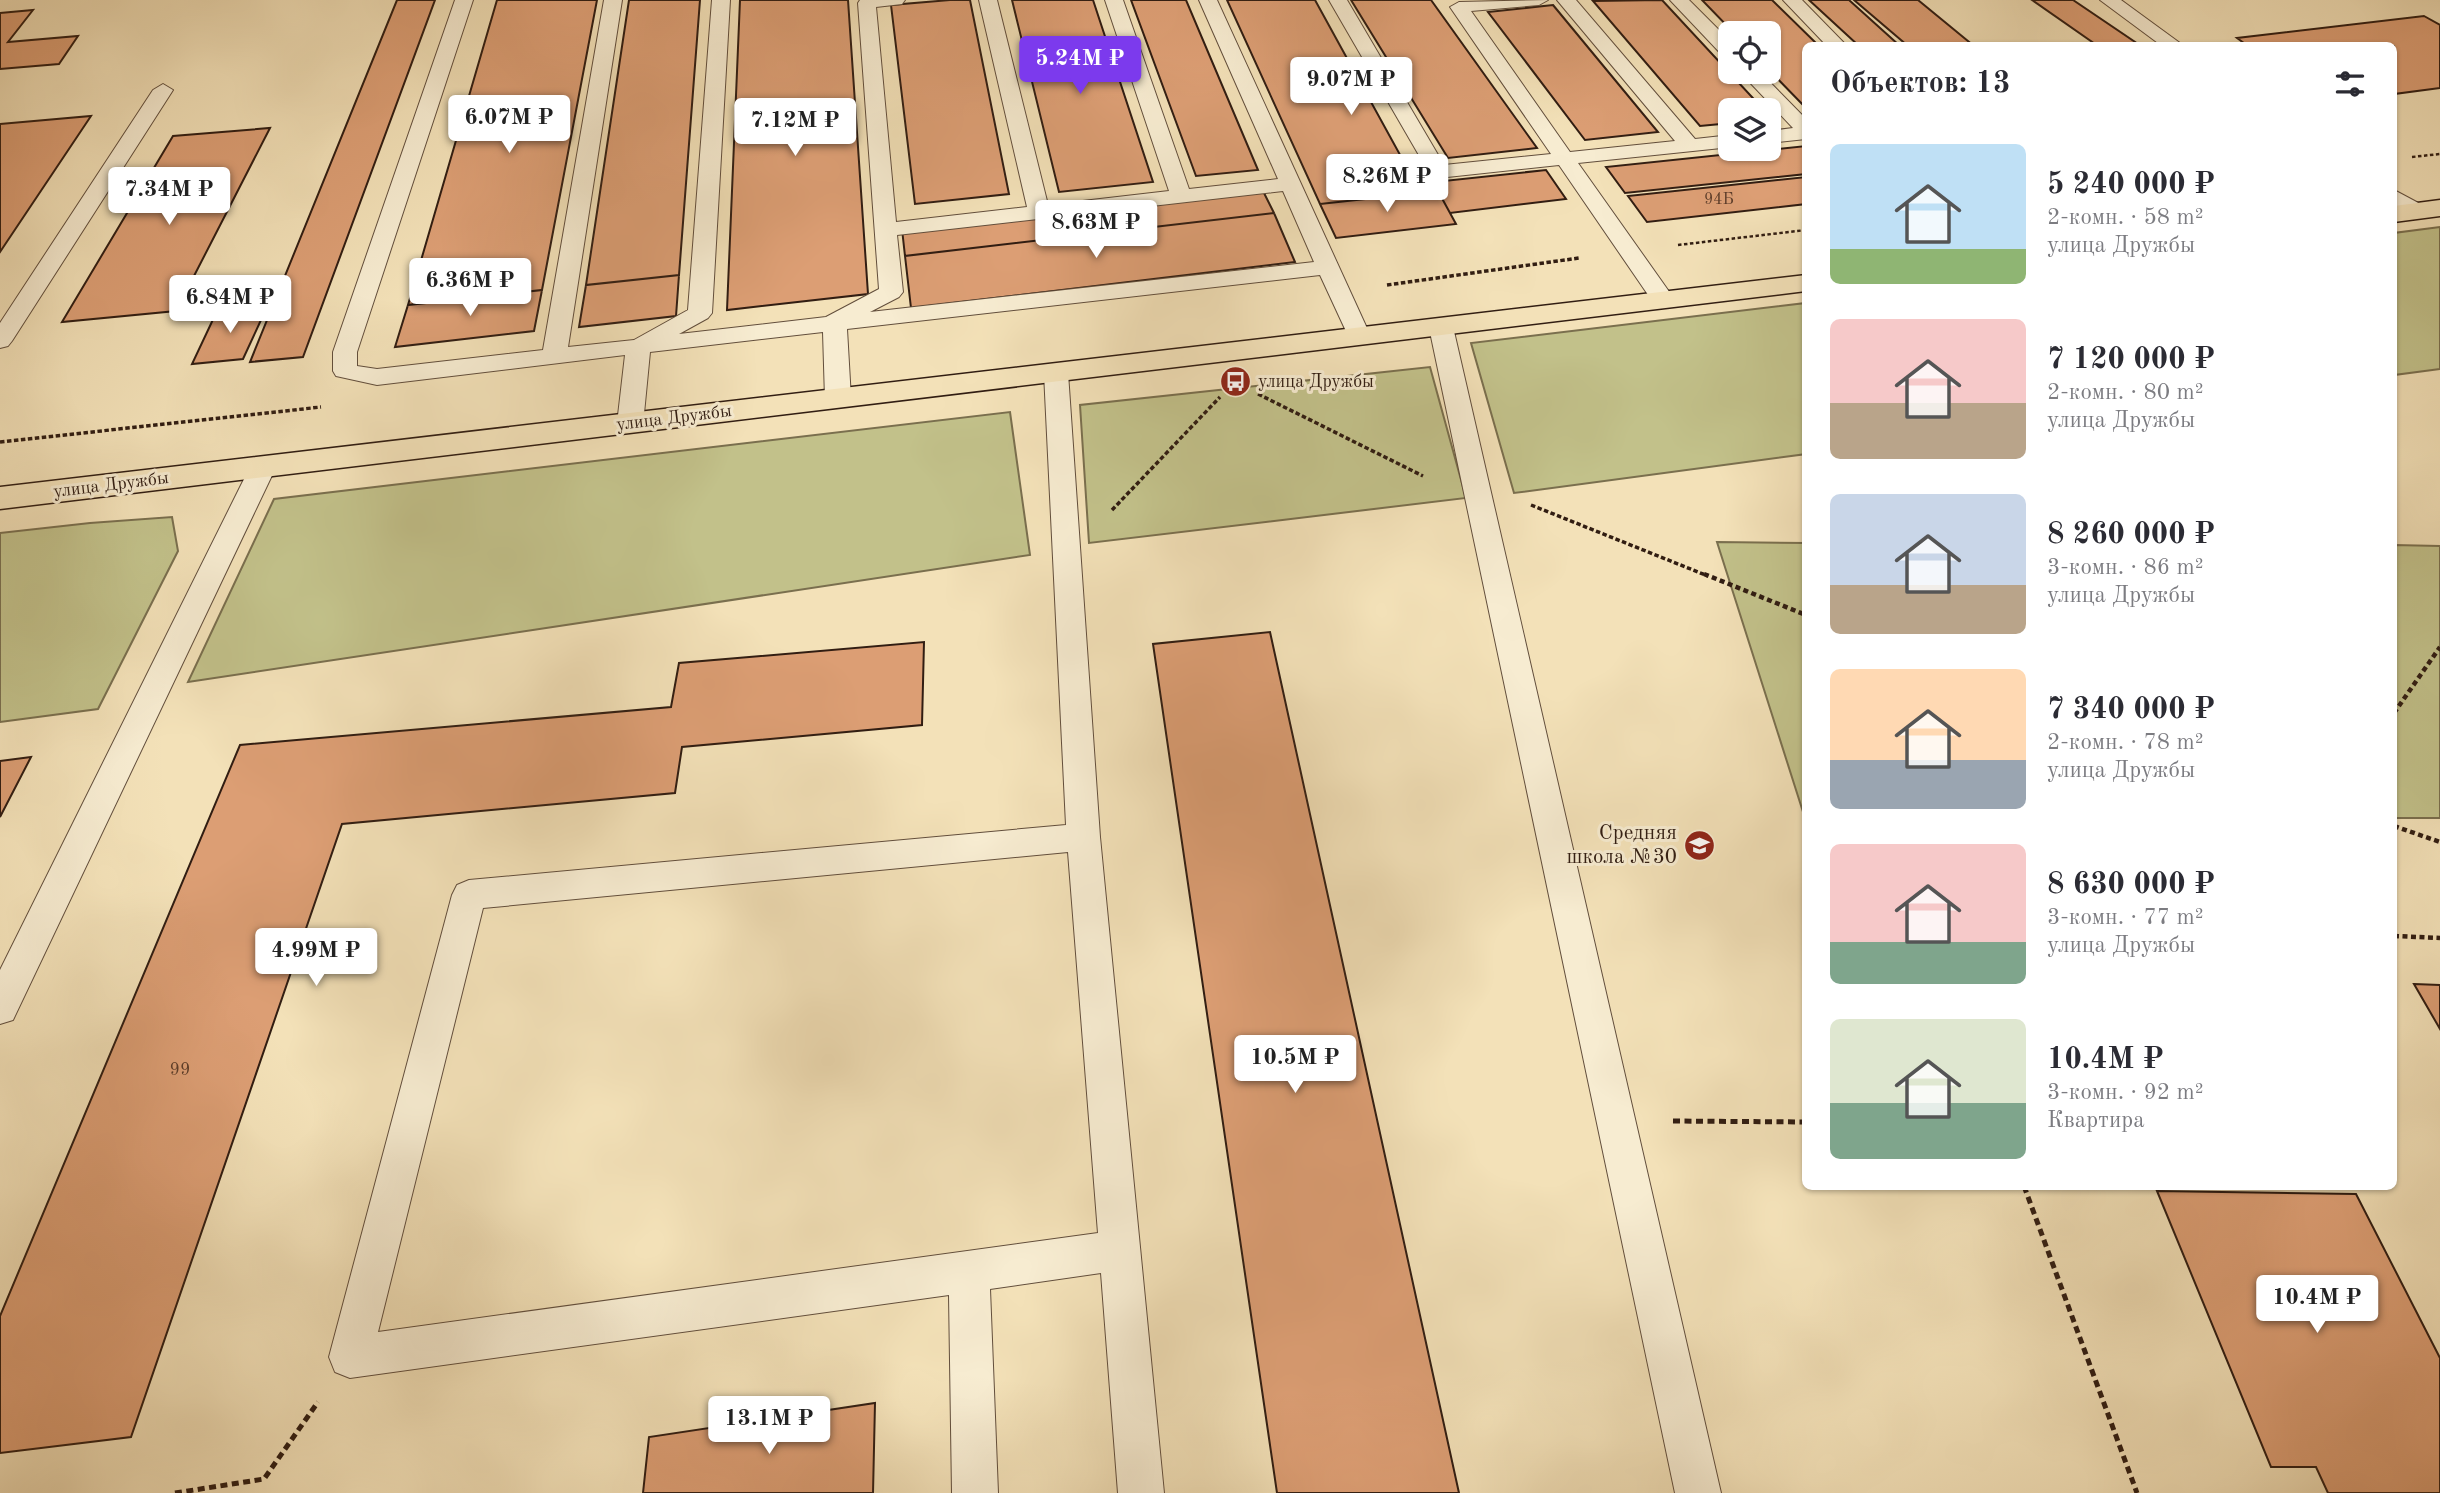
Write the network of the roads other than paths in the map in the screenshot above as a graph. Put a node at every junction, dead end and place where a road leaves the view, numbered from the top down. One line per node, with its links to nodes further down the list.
1 (464, 0): 39 (lane)
2 (613, 0): 39 (lane)
3 (721, 0): 38 (lane)
4 (896, 0): 30 (lane)
5 (988, 0): 29 (lane)
6 (1114, 0): 26 (lane)
7 (1208, 0): 25 (lane)
8 (1338, 0): 24 (lane)
9 (1539, 0): 24 (lane)
10 (1566, 0): 23 (lane)
11 (1679, 0): 14 (lane)
12 (1792, 0): 15 (lane)
13 (2109, 0): 16 (lane)
14 (1718, 40)
15 (1834, 42)
16 (2169, 42)
17 (1761, 84): 19 (lane)
18 (163, 90): 37 (lane)
19 (1802, 127)
20 (1802, 132): 21 (lane)
21 (1781, 135)
22 (1718, 142): 23 (lane)
23 (1689, 145): 24 (lane)
24 (1564, 158): 33 (lane)
25 (1290, 184): 26 (lane); 31 (lane)
26 (1181, 196): 29 (lane)
27 (2397, 198): 28 (lane)
28 (2417, 211)
29 (1039, 212): 30 (lane)
30 (884, 230): 34 (lane)
31 (1328, 267): 34 (lane); 36 (lane)
32 (1802, 283): 33 (main road, улица Дружбы)
33 (1662, 300): 35 (main road, улица Дружбы)
34 (835, 321): 38 (lane); 41 (lane)
35 (1441, 327): 36 (main road, улица Дружбы); 51 (lane)
36 (1359, 337): 40 (main road, улица Дружбы)
37 (0, 341)
38 (638, 348): 39 (lane); 42 (lane)
39 (554, 356)
40 (1056, 373): 41 (main road, улица Дружбы); 45 (lane)
41 (838, 399): 42 (main road, улица Дружбы)
42 (630, 424): 43 (main road, улица Дружбы)
43 (263, 467): 44 (main road, улица Дружбы); 46 (lane)
44 (0, 498)
45 (1083, 837): 47 (lane); 48 (lane)
46 (0, 1008)
47 (1121, 1250): 48 (lane); 50 (lane)
48 (969, 1272): 49 (lane)
49 (975, 1493)
50 (1141, 1493)
51 (1698, 1493)

